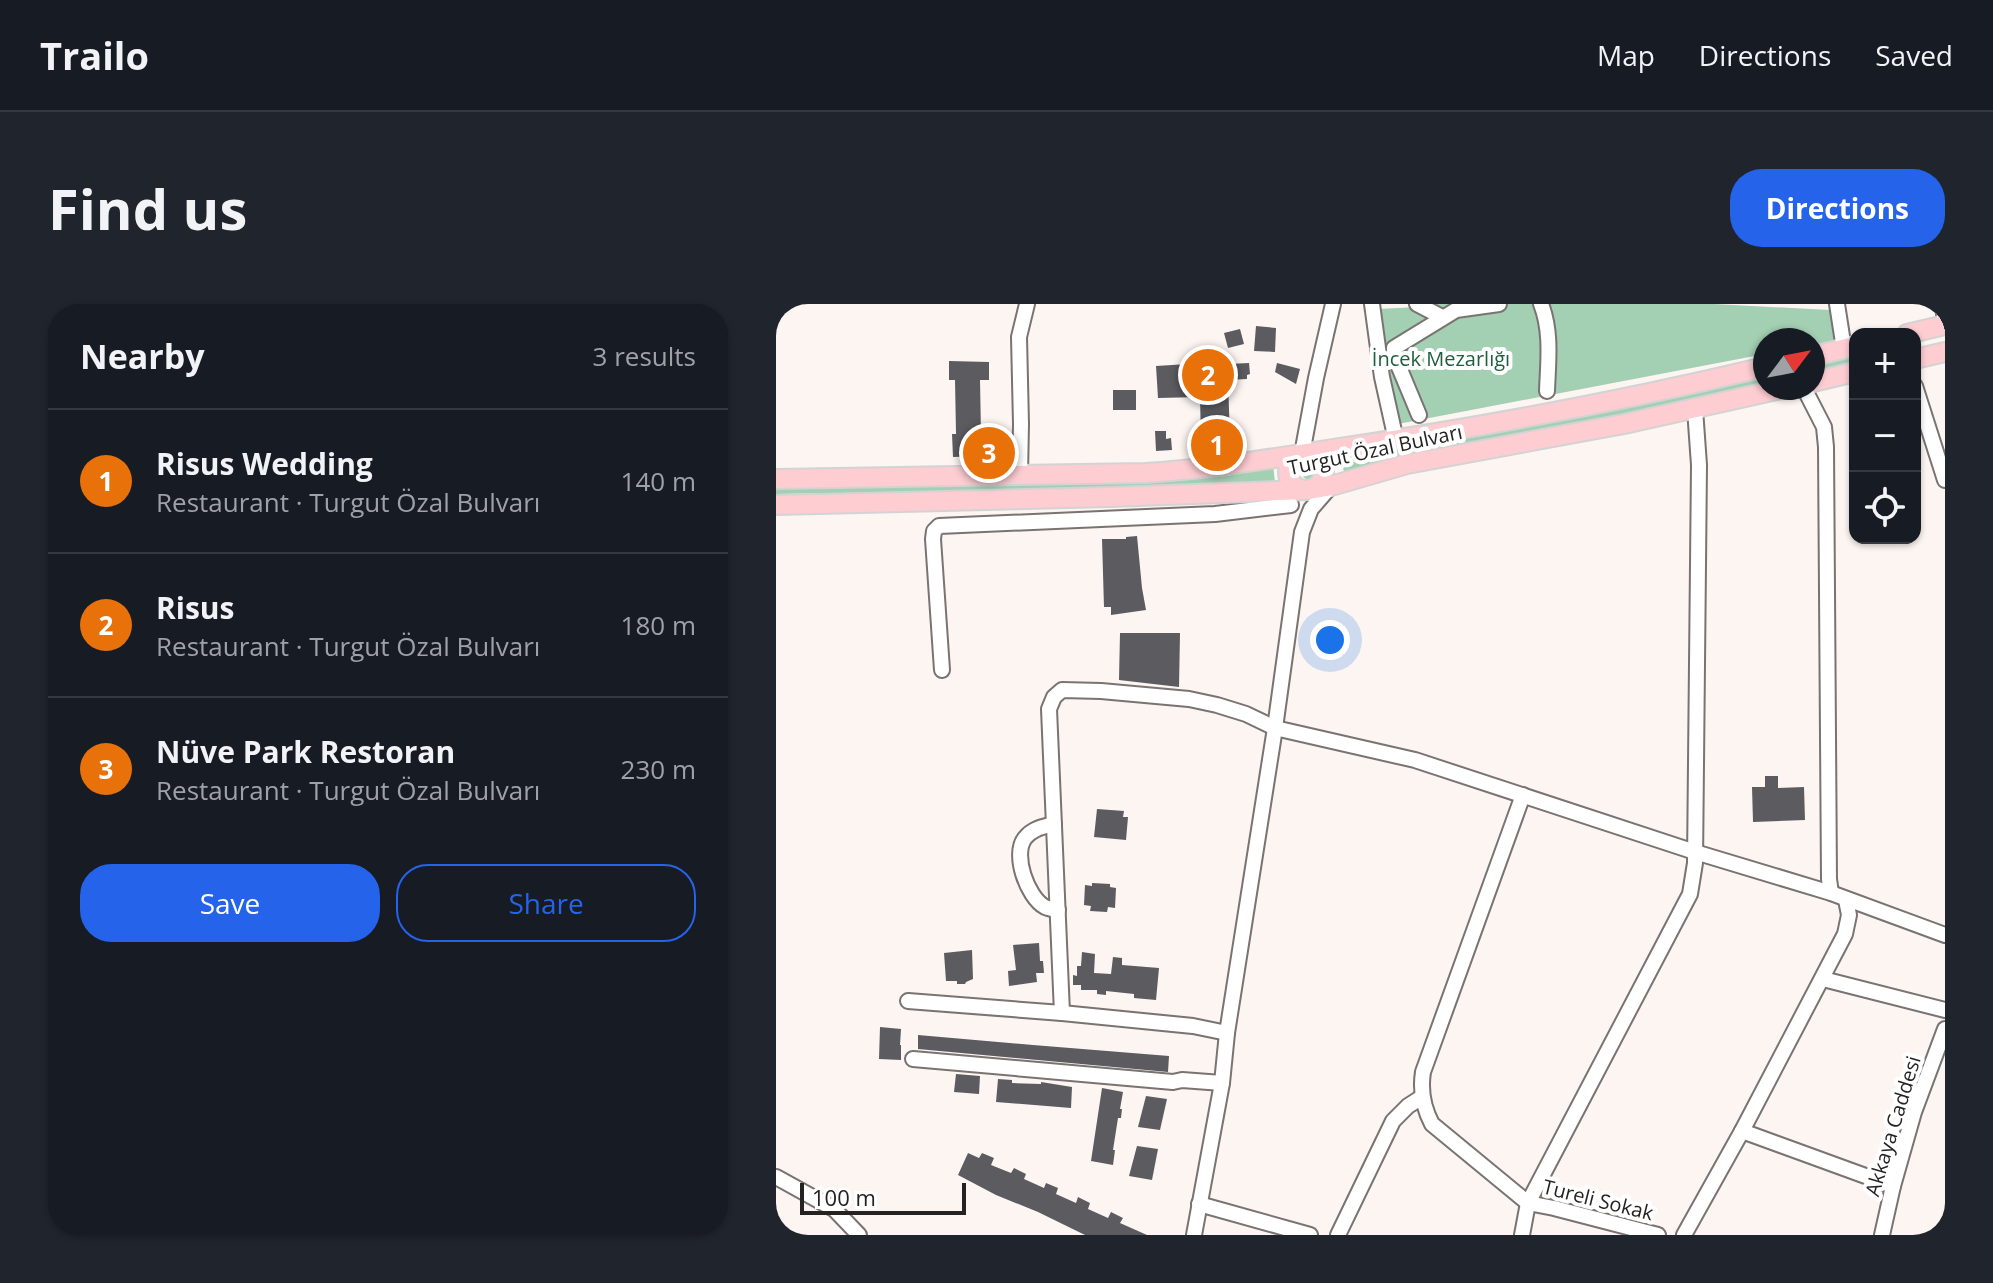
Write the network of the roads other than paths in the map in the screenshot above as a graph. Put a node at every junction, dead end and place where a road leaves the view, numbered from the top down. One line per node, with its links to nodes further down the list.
1 (1027, 304): 28 (street)
2 (1333, 304): 27 (street)
3 (1371, 304): 26 (street)
4 (1417, 304): 9 (street)
5 (1499, 304): 9 (street)
6 (1541, 304): 20 (street)
7 (1837, 304): 12 (street)
8 (1943, 304): 10 (street)
9 (1442, 317): 25 (street)
10 (1945, 325): 11 (main road)
11 (1921, 331)
12 (1849, 345)
13 (1849, 348): 15 (main road)
14 (1945, 352): 16 (main road)
15 (1825, 353)
16 (1921, 358)
17 (1753, 370): 26 (main road, Turgut Özal Bulvarı)
18 (1849, 373): 19 (main road)
19 (1825, 379)
20 (1547, 391)
21 (1753, 396): 24 (main road, Turgut Özal Bulvarı)
22 (1810, 400): 41 (street)
23 (1919, 400): 30 (street)
24 (1695, 409): 31 (main road, Turgut Özal Bulvarı); 40 (street)
25 (1419, 415)
26 (1396, 440): 27 (main road, Turgut Özal Bulvarı)
27 (1302, 454): 28 (main road, Turgut Özal Bulvarı); 32 (main road); 32 (main road)
28 (1020, 475): 29 (main road, Turgut Özal Bulvarı)
29 (776, 479)
30 (1945, 480)
31 (1331, 486): 32 (main road, Turgut Özal Bulvarı); 35 (street)
32 (1307, 490): 33 (main road, Turgut Özal Bulvarı)
33 (1290, 498): 34 (main road, Turgut Özal Bulvarı); 35 (street); 36 (street)
34 (776, 505)
35 (1302, 532): 37 (street)
36 (942, 670)
37 (1275, 728): 38 (street); 39 (street); 50 (street)
38 (1523, 795): 40 (street); 53 (street)
39 (1054, 824): 43 (street); 43 (street)
40 (1695, 852): 41 (street); 57 (street)
41 (1831, 893): 42 (street)
42 (1846, 900): 44 (street); 45 (street)
43 (1058, 910): 48 (street)
44 (1945, 935)
45 (1823, 979): 47 (street); 54 (street)
46 (908, 1001): 48 (street)
47 (1945, 1010)
48 (1062, 1013): 50 (street)
49 (1945, 1029): 56 (street, Akkaya Caddesi)
50 (1227, 1033): 52 (street)
51 (913, 1059): 52 (street)
52 (1222, 1083): 58 (street)
53 (1422, 1097): 57 (street); 62 (street)
54 (1742, 1131): 56 (street); 65 (street)
55 (776, 1177): 59 (street)
56 (1893, 1186): 66 (street, Akkaya Caddesi)
57 (1528, 1203): 63 (street); 64 (street, Tureli Sokak)
58 (1199, 1204): 60 (street); 61 (street)
59 (859, 1235)
60 (1194, 1235)
61 (1310, 1235)
62 (1338, 1235)
63 (1522, 1235)
64 (1658, 1235)
65 (1684, 1235)
66 (1882, 1235)

